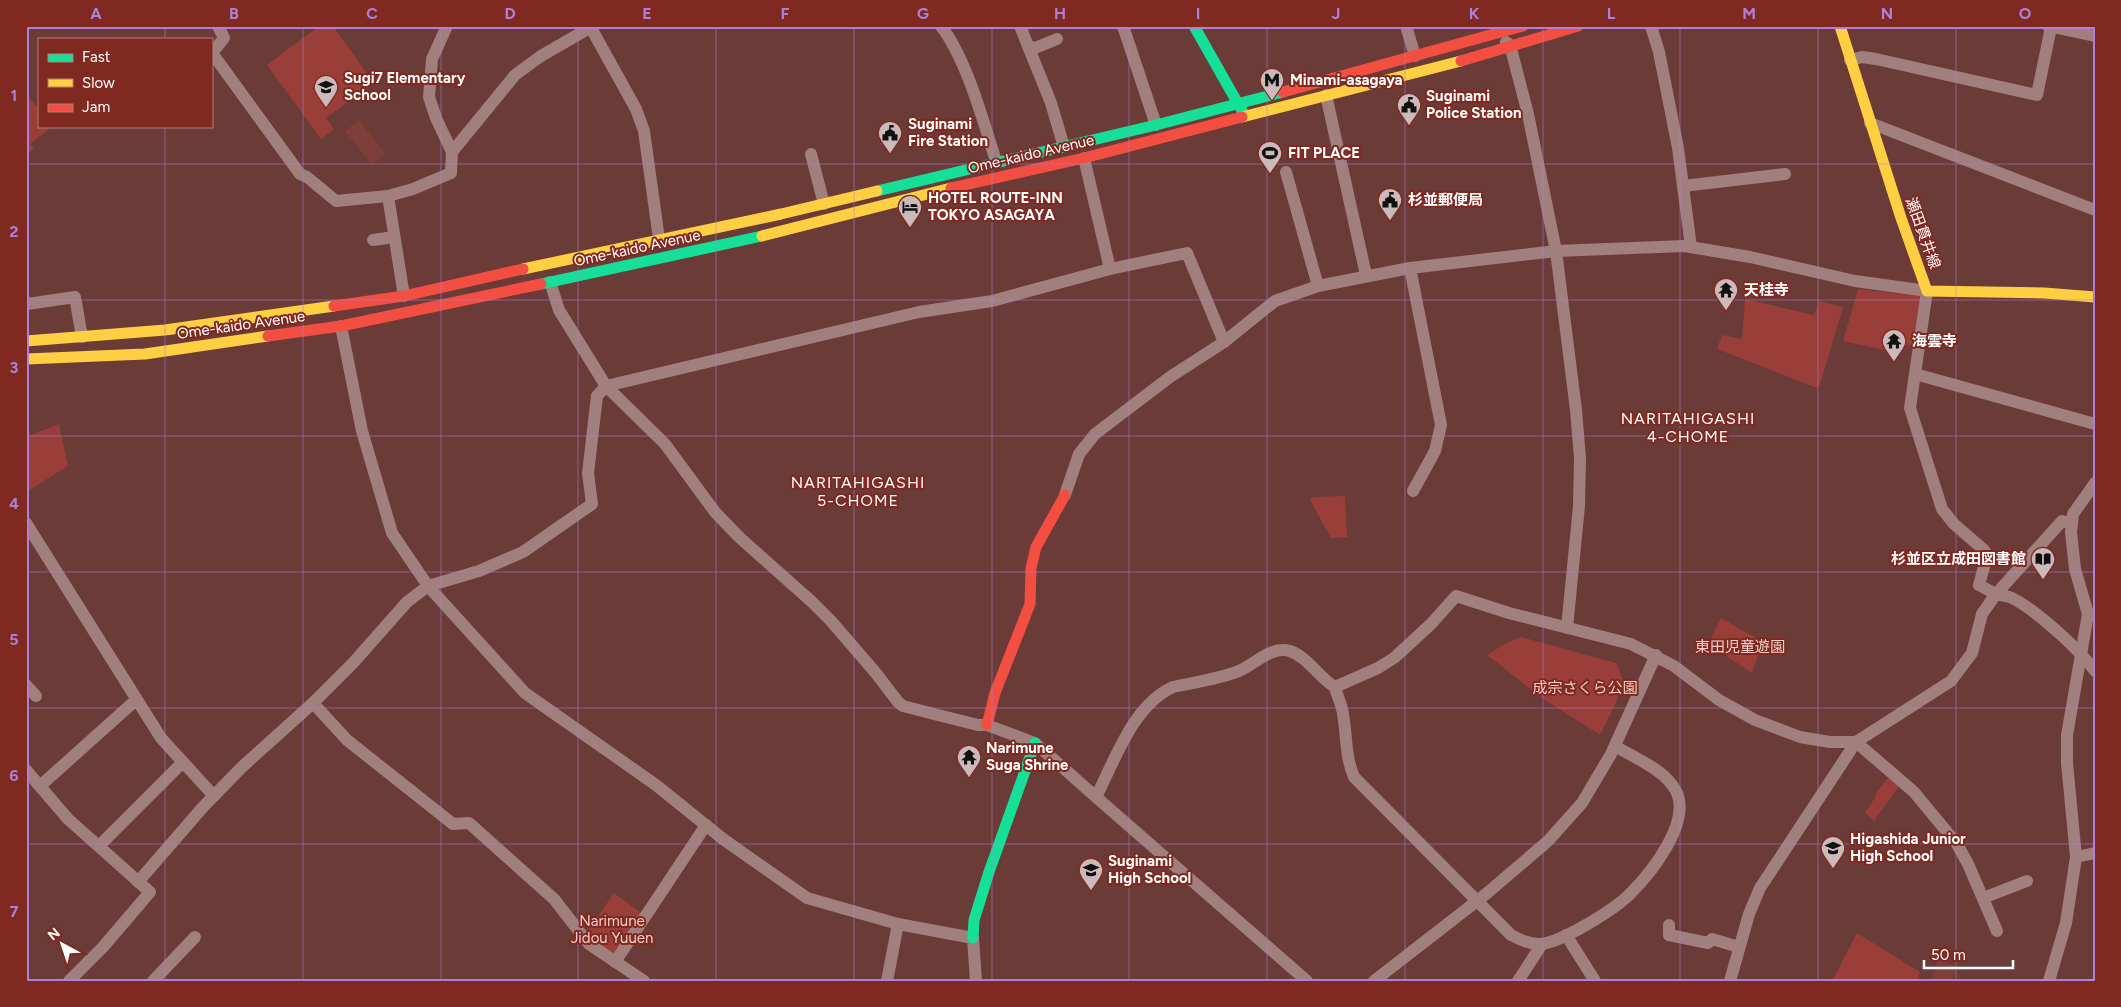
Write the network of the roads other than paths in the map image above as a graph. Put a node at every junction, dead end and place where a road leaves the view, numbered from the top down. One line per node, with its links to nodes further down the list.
1 (218, 26): 34 (street)
2 (447, 26): 27 (street)
3 (941, 26): 30 (street)
4 (1020, 26): 18 (street)
5 (1123, 26): 25 (street)
6 (1194, 26): 22 (main road)
7 (1406, 26): 19 (street)
8 (1524, 26): 14 (main road, Ome-kaido Avenue)
9 (1578, 26): 17 (main road, Ome-kaido Avenue)
10 (1651, 26): 33 (street)
11 (1840, 26): 20 (main road, 瀬田貫井線)
12 (592, 27): 27 (street); 38 (street)
13 (2049, 27): 15 (street); 20 (street)
14 (1496, 34): 17 (street); 19 (main road, Ome-kaido Avenue)
15 (2095, 36)
16 (1057, 40): 18 (street)
17 (1510, 45): 21 (main road, Ome-kaido Avenue); 41 (street)
18 (1028, 46): 26 (street)
19 (1415, 56): 22 (main road, Ome-kaido Avenue)
20 (1850, 60): 24 (main road, 瀬田貫井線)
21 (1326, 95): 23 (main road, Ome-kaido Avenue); 44 (street)
22 (1238, 104): 23 (main road); 25 (main road, Ome-kaido Avenue)
23 (1245, 117): 29 (main road, Ome-kaido Avenue)
24 (1870, 123): 36 (street); 47 (main road, 瀬田貫井線)
25 (1156, 125): 26 (main road, Ome-kaido Avenue)
26 (1064, 146): 30 (main road, Ome-kaido Avenue)
27 (452, 152): 34 (street)
28 (811, 154): 35 (street)
29 (1084, 158): 43 (street); 45 (main road, Ome-kaido Avenue)
30 (996, 162): 35 (main road, Ome-kaido Avenue)
31 (1286, 172): 46 (street)
32 (1785, 174): 33 (street)
33 (1683, 186): 40 (street)
34 (388, 196): 37 (street)
35 (824, 204): 38 (main road, Ome-kaido Avenue)
36 (2095, 210)
37 (394, 237): 39 (street); 48 (street)
38 (659, 239): 48 (main road, Ome-kaido Avenue)
39 (373, 240)
40 (1691, 247): 41 (street); 47 (street)
41 (1556, 251): 42 (street); 67 (street)
42 (1410, 268): 44 (street); 60 (street)
43 (1110, 269): 54 (street); 57 (street)
44 (1366, 275): 46 (street)
45 (550, 282): 51 (main road, Ome-kaido Avenue); 57 (street)
46 (1318, 286): 54 (street)
47 (1927, 291): 49 (main road, 瀬田貫井線); 56 (street)
48 (404, 296): 52 (main road, Ome-kaido Avenue)
49 (2095, 297)
50 (26, 302): 52 (street)
51 (340, 326): 55 (main road, Ome-kaido Avenue); 64 (street)
52 (82, 337): 53 (main road, Ome-kaido Avenue)
53 (26, 341)
54 (1224, 342): 61 (street)
55 (26, 360)
56 (1915, 374): 58 (street); 65 (street)
57 (606, 386): 64 (street); 76 (street)
58 (2095, 424)
59 (2095, 483): 63 (street)
60 (1413, 491)
61 (1065, 495): 76 (main road)
62 (26, 523): 74 (street)
63 (2072, 524): 65 (street); 66 (street)
64 (428, 586): 75 (street); 85 (street)
65 (1996, 594): 69 (street); 77 (street)
66 (2091, 620): 69 (street)
67 (1567, 628): 68 (street); 72 (street)
68 (1656, 655): 77 (street); 79 (street)
69 (2082, 655): 70 (street); 88 (street)
70 (2095, 671)
71 (26, 685): 73 (street)
72 (1335, 687): 84 (street); 92 (street)
73 (36, 696)
74 (136, 700): 80 (street); 82 (street)
75 (313, 703): 83 (street); 101 (street)
76 (987, 725): 78 (street)
77 (1856, 742): 91 (street); 100 (street)
78 (1035, 743): 84 (street); 98 (main road)
79 (1615, 746): 92 (street); 96 (street)
80 (183, 762): 83 (street); 86 (street)
81 (26, 770): 82 (street)
82 (40, 786): 86 (street)
83 (214, 796): 90 (street)
84 (1096, 797): 107 (street)
85 (706, 825): 93 (street); 101 (street)
86 (99, 846): 90 (street)
87 (2095, 853): 88 (street)
88 (2076, 857): 112 (street)
89 (2028, 881): 91 (street)
90 (138, 882): 102 (street)
91 (1983, 898): 95 (street)
92 (1479, 900): 99 (street); 108 (street)
93 (898, 924): 98 (street); 105 (street)
94 (1670, 925): 100 (street)
95 (1996, 931)
96 (1566, 935): 99 (street); 110 (street)
97 (195, 937): 103 (street)
98 (973, 938): 106 (street)
99 (1542, 944): 109 (street)
100 (1740, 946): 111 (street)
101 (615, 962): 104 (street)
102 (69, 981)
103 (153, 981)
104 (644, 981)
105 (887, 981)
106 (976, 981)
107 (1307, 981)
108 (1374, 981)
109 (1518, 981)
110 (1595, 981)
111 (1730, 981)
112 (2049, 981)

